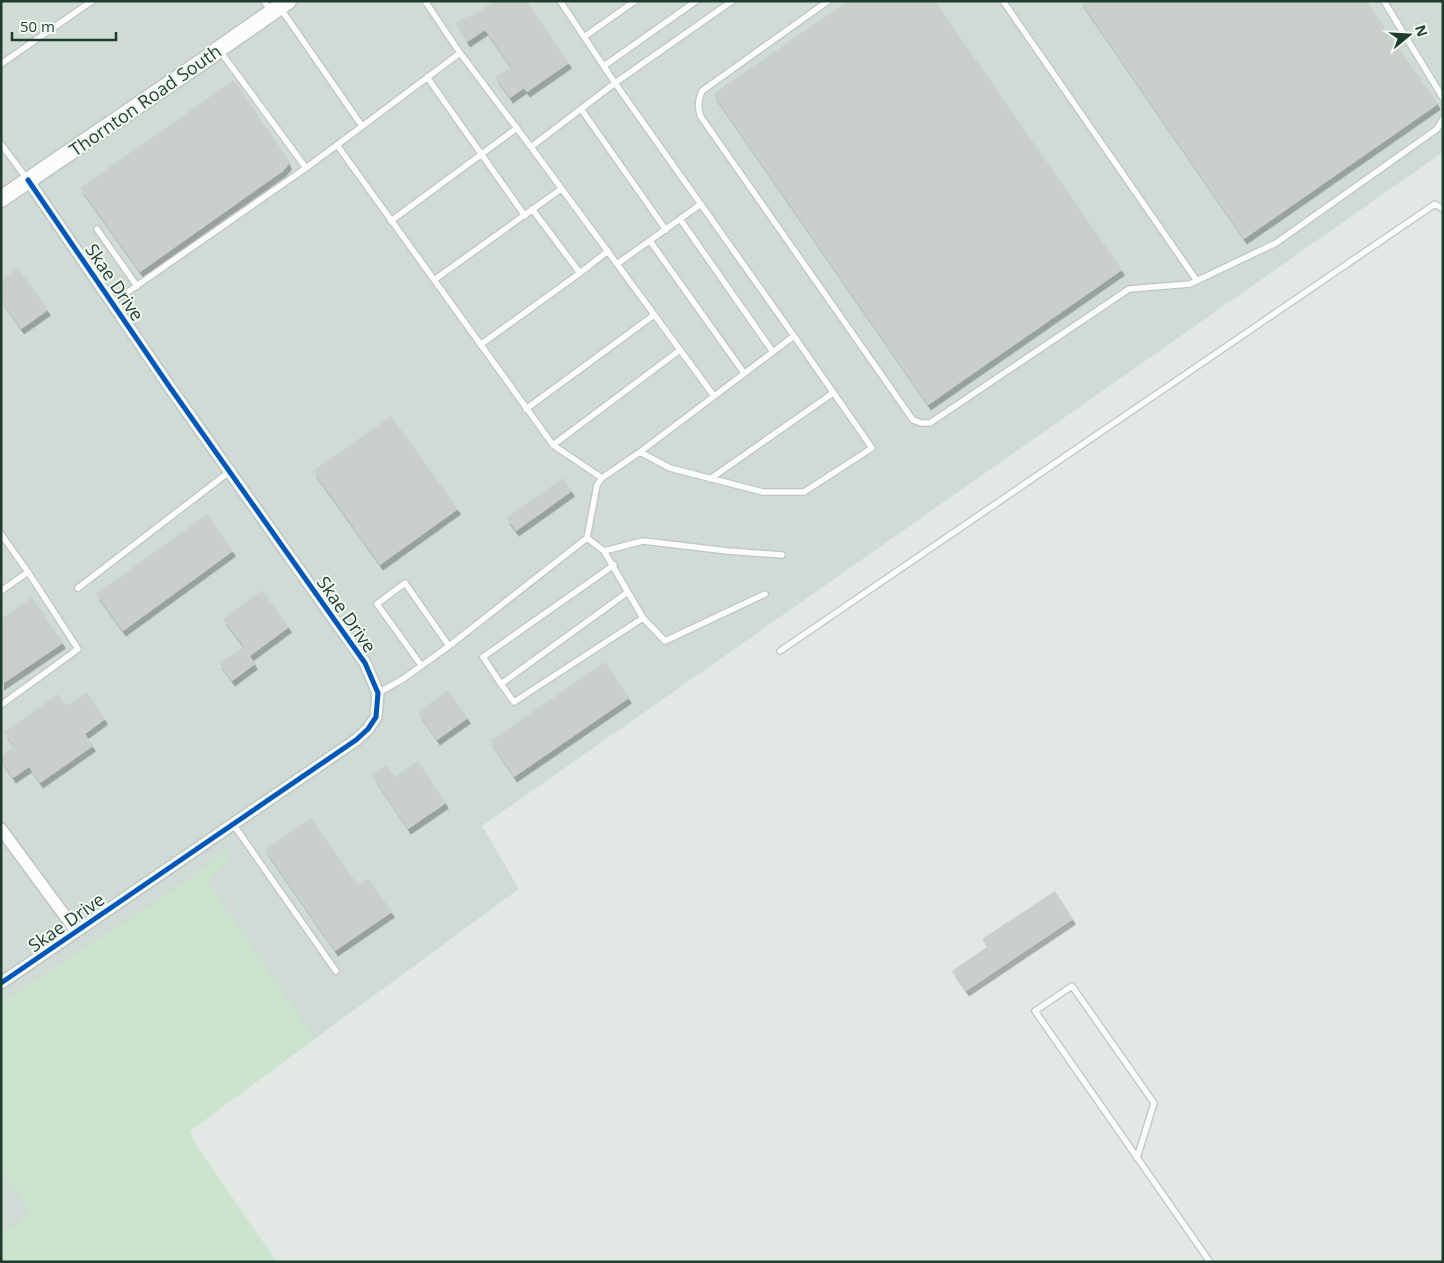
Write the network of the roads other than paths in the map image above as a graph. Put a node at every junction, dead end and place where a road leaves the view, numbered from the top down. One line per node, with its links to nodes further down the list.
1 (92, 1): 14 (lane)
2 (425, 1): 13 (lane)
3 (635, 1): 11 (lane)
4 (696, 1): 15 (lane)
5 (732, 1): 17 (lane)
6 (828, 1): 44 (lane)
7 (1003, 1): 44 (lane)
8 (1384, 1): 18 (lane)
9 (562, 2): 11 (lane)
10 (276, 6): 12 (street, Thornton Road South); 21 (lane)
11 (584, 37): 15 (lane)
12 (219, 49): 27 (lane); 28 (street, Thornton Road South)
13 (460, 53): 16 (lane); 22 (lane)
14 (1, 64)
15 (604, 66): 17 (lane)
16 (427, 77): 21 (lane); 26 (lane)
17 (615, 82): 19 (lane); 31 (lane)
18 (1443, 98)
19 (581, 109): 25 (lane); 38 (lane)
20 (1443, 119): 44 (lane)
21 (362, 126): 24 (lane)
22 (517, 128): 25 (lane); 26 (lane)
23 (1, 144): 28 (lane)
24 (337, 145): 27 (lane); 36 (lane)
25 (531, 147): 29 (lane)
26 (482, 154): 34 (lane); 36 (lane)
27 (306, 168): 45 (lane)
28 (28, 180): 30 (street, Thornton Road South); 46 (street, Skae Drive)
29 (562, 189): 32 (lane); 40 (lane)
30 (1, 199)
31 (701, 204): 35 (lane); 48 (lane)
32 (532, 209): 34 (lane); 42 (lane)
33 (1443, 209): 73 (lane)
34 (525, 216): 43 (lane)
35 (680, 219): 38 (lane); 51 (lane)
36 (391, 221): 43 (lane)
37 (97, 229): 45 (lane)
38 (666, 230): 39 (lane)
39 (650, 241): 41 (lane); 52 (lane)
40 (608, 252): 41 (lane); 42 (lane)
41 (617, 264): 47 (lane)
42 (580, 273): 49 (lane)
43 (434, 280): 49 (lane)
44 (1197, 281)
45 (137, 286): 46 (lane)
46 (112, 303): 58 (street, Skae Drive)
47 (654, 315): 50 (lane); 55 (lane)
48 (794, 336): 51 (lane); 53 (lane)
49 (480, 345): 55 (lane)
50 (680, 350): 54 (lane); 56 (lane)
51 (773, 352): 52 (lane)
52 (744, 373): 54 (lane)
53 (833, 393): 60 (lane); 60 (lane)
54 (714, 396): 57 (lane)
55 (526, 409): 56 (lane)
56 (553, 445): 59 (lane)
57 (640, 452): 59 (lane); 60 (lane)
58 (230, 472): 67 (lane); 76 (street, Skae Drive)
59 (602, 478): 62 (lane)
60 (710, 479)
61 (1, 534): 66 (lane)
62 (587, 538): 63 (lane); 72 (lane)
63 (604, 551): 64 (lane); 65 (lane)
64 (782, 555)
65 (614, 565): 69 (lane); 75 (lane)
66 (28, 572): 68 (lane); 77 (lane)
67 (78, 588)
68 (1, 592)
69 (628, 592): 71 (lane); 75 (lane)
70 (765, 594): 71 (lane)
71 (643, 618): 75 (lane)
72 (449, 646): 74 (lane); 74 (lane)
73 (780, 651)
74 (420, 665): 76 (lane)
75 (501, 684)
76 (378, 693): 78 (street, Skae Drive)
77 (1, 705)
78 (233, 824): 80 (street, Skae Drive); 81 (lane)
79 (1, 830): 80 (street)
80 (76, 931): 82 (street, Skae Drive)
81 (336, 971)
82 (1, 983)
83 (1137, 1158): 83 (lane); 84 (lane)
84 (1210, 1262)

